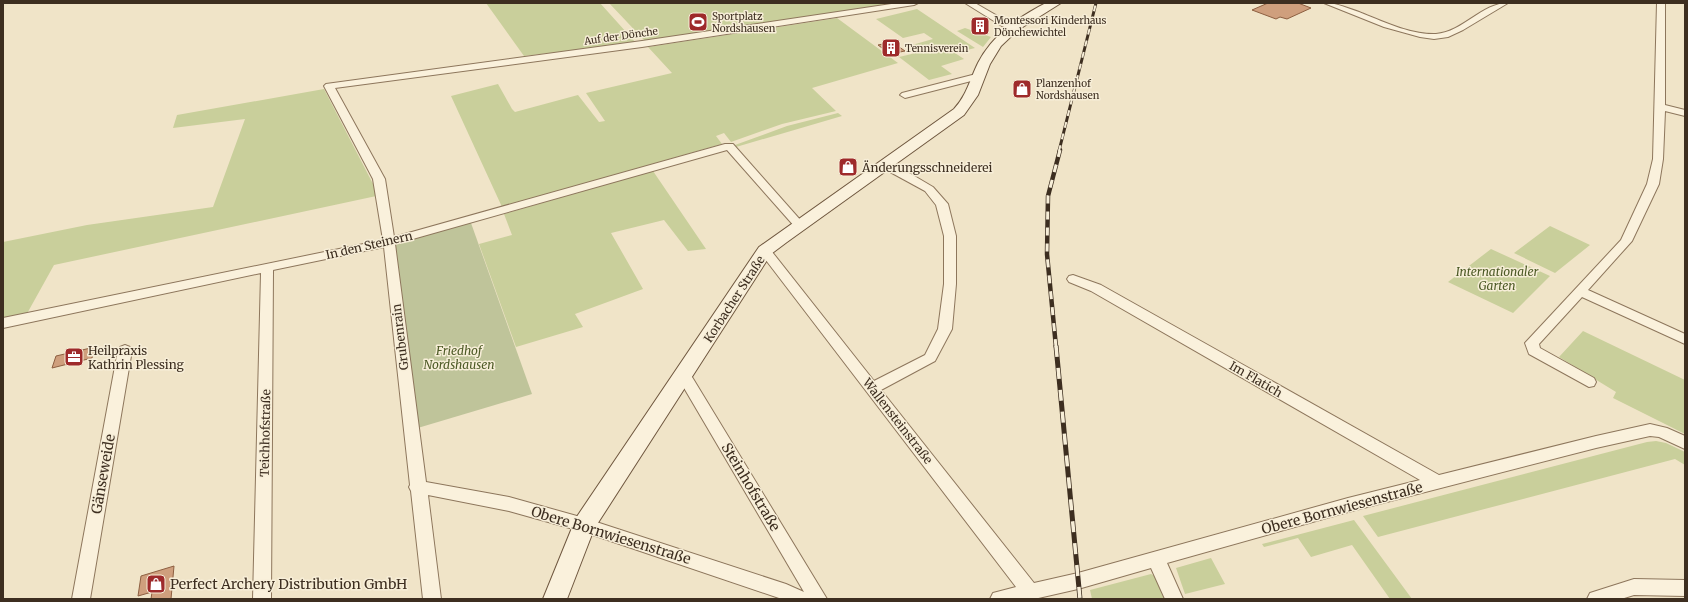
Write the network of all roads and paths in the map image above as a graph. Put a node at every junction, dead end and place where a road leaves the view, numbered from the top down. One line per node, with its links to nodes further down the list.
1 (914, 3): 9 (street, Auf der Dönche)
2 (970, 3): 7 (street)
3 (1055, 3): 7 (street, Korbacher Straße)
4 (1328, 3): 5 (street)
5 (1504, 3)
6 (1661, 3): 11 (street)
7 (1014, 28): 8 (street, Korbacher Straße)
8 (980, 76): 10 (street); 13 (street, Korbacher Straße)
9 (330, 86): 15 (street, Grubenrain)
10 (905, 95)
11 (1660, 107): 12 (street); 19 (street)
12 (1685, 113)
13 (885, 165): 14 (street, Korbacher Straße); 25 (street)
14 (800, 225): 15 (street, In den Steinern); 16 (street, Korbacher Straße)
15 (389, 242): 17 (street, In den Steinern); 28 (street, Grubenrain)
16 (765, 251): 23 (street, Korbacher Straße); 25 (street, Wallensteinstraße)
17 (267, 268): 20 (street, In den Steinern); 34 (street, Teichhofstraße)
18 (1073, 279): 27 (street, Im Flatich)
19 (1580, 291): 21 (street); 24 (street)
20 (3, 323)
21 (1685, 338)
22 (126, 350): 33 (street, Gänseweide)
23 (684, 376): 29 (street, Korbacher Straße); 38 (street, Steinhofstraße)
24 (1589, 382)
25 (873, 388): 32 (street, Wallensteinstraße)
26 (1685, 443): 27 (street, Obere Bornwiesenstraße)
27 (1437, 482): 30 (street, Obere Bornwiesenstraße)
28 (417, 487): 29 (street, Obere Bornwiesenstraße); 35 (street, Grubenrain)
29 (584, 525): 36 (street, Korbacher Straße); 37 (street, Obere Bornwiesenstraße)
30 (1156, 559): 32 (street, Obere Bornwiesenstraße); 40 (street)
31 (1685, 588): 41 (street)
32 (1030, 592): 39 (street, Obere Bornwiesenstraße)
33 (81, 599)
34 (262, 599)
35 (432, 599)
36 (555, 599)
37 (800, 599)
38 (818, 599)
39 (999, 599)
40 (1174, 599)
41 (1596, 599)

